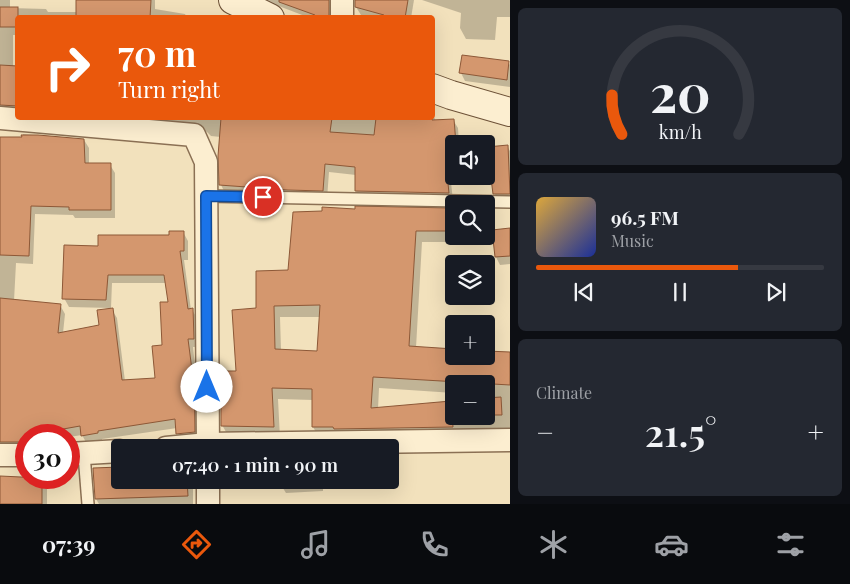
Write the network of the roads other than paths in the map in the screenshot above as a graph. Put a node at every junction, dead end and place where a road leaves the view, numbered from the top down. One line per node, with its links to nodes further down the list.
1 (233, 0): 3 (main road)
2 (342, 0): 4 (street)
3 (264, 15)
4 (342, 15)
5 (435, 89): 6 (main road)
6 (510, 112)
7 (0, 118): 8 (street)
8 (15, 119)
9 (23, 120): 10 (street)
10 (206, 196): 11 (lane); 12 (street)
11 (510, 202)
12 (208, 439)
13 (510, 440): 14 (street)
14 (399, 442)
15 (111, 452): 17 (street)
16 (15, 454): 18 (street)
17 (80, 454)
18 (0, 455)
19 (80, 468): 21 (lane)
20 (208, 489): 22 (street)
21 (88, 504)
22 (208, 504)

